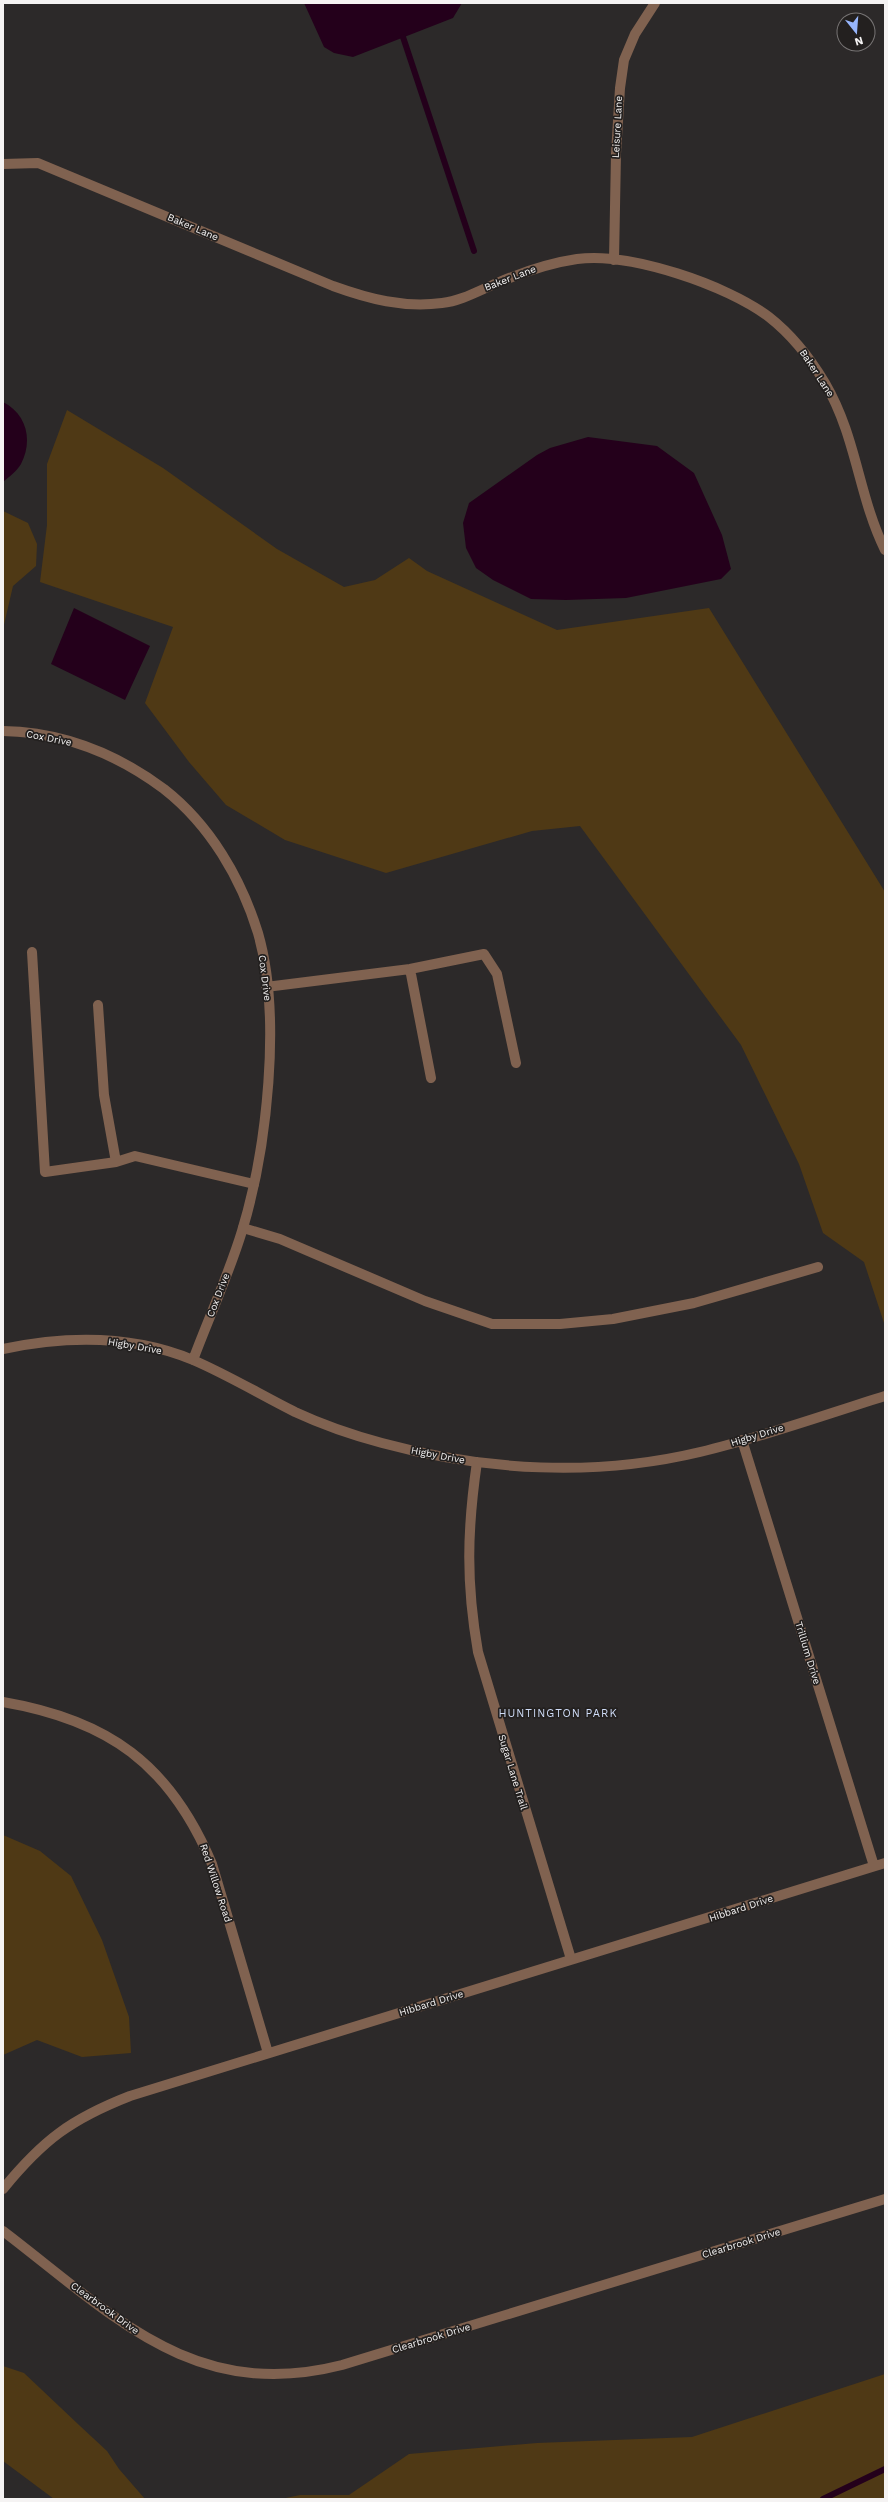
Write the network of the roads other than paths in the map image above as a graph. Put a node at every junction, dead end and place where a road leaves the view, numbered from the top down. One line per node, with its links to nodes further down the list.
1 (655, 3): 3 (street, Leisure Lane)
2 (3, 164): 3 (street, Baker Lane)
3 (614, 260): 4 (street, Baker Lane)
4 (885, 550)
5 (3, 731): 8 (street, Cox Drive)
6 (32, 952): 12 (street)
7 (410, 969): 8 (street); 10 (street); 11 (street)
8 (266, 987): 13 (street, Cox Drive)
9 (98, 1005): 12 (street)
10 (516, 1063)
11 (431, 1078)
12 (116, 1162): 13 (street)
13 (254, 1184): 14 (street, Cox Drive)
14 (243, 1228): 15 (street); 17 (street, Cox Drive)
15 (818, 1267)
16 (3, 1349): 17 (street, Higby Drive)
17 (193, 1360): 20 (street, Higby Drive)
18 (885, 1396): 19 (street, Higby Drive)
19 (742, 1440): 20 (street, Higby Drive); 23 (street, Trillium Drive)
20 (477, 1462): 24 (street, Sugar Lane Trail)
21 (3, 1702): 25 (street, Red Willow Road)
22 (885, 1863): 23 (street, Hibbard Drive)
23 (874, 1866): 24 (street, Hibbard Drive)
24 (571, 1959): 25 (street, Hibbard Drive)
25 (268, 2053): 26 (street, Hibbard Drive)
26 (3, 2189)
27 (885, 2199): 28 (street, Clearbrook Drive)
28 (3, 2231)

